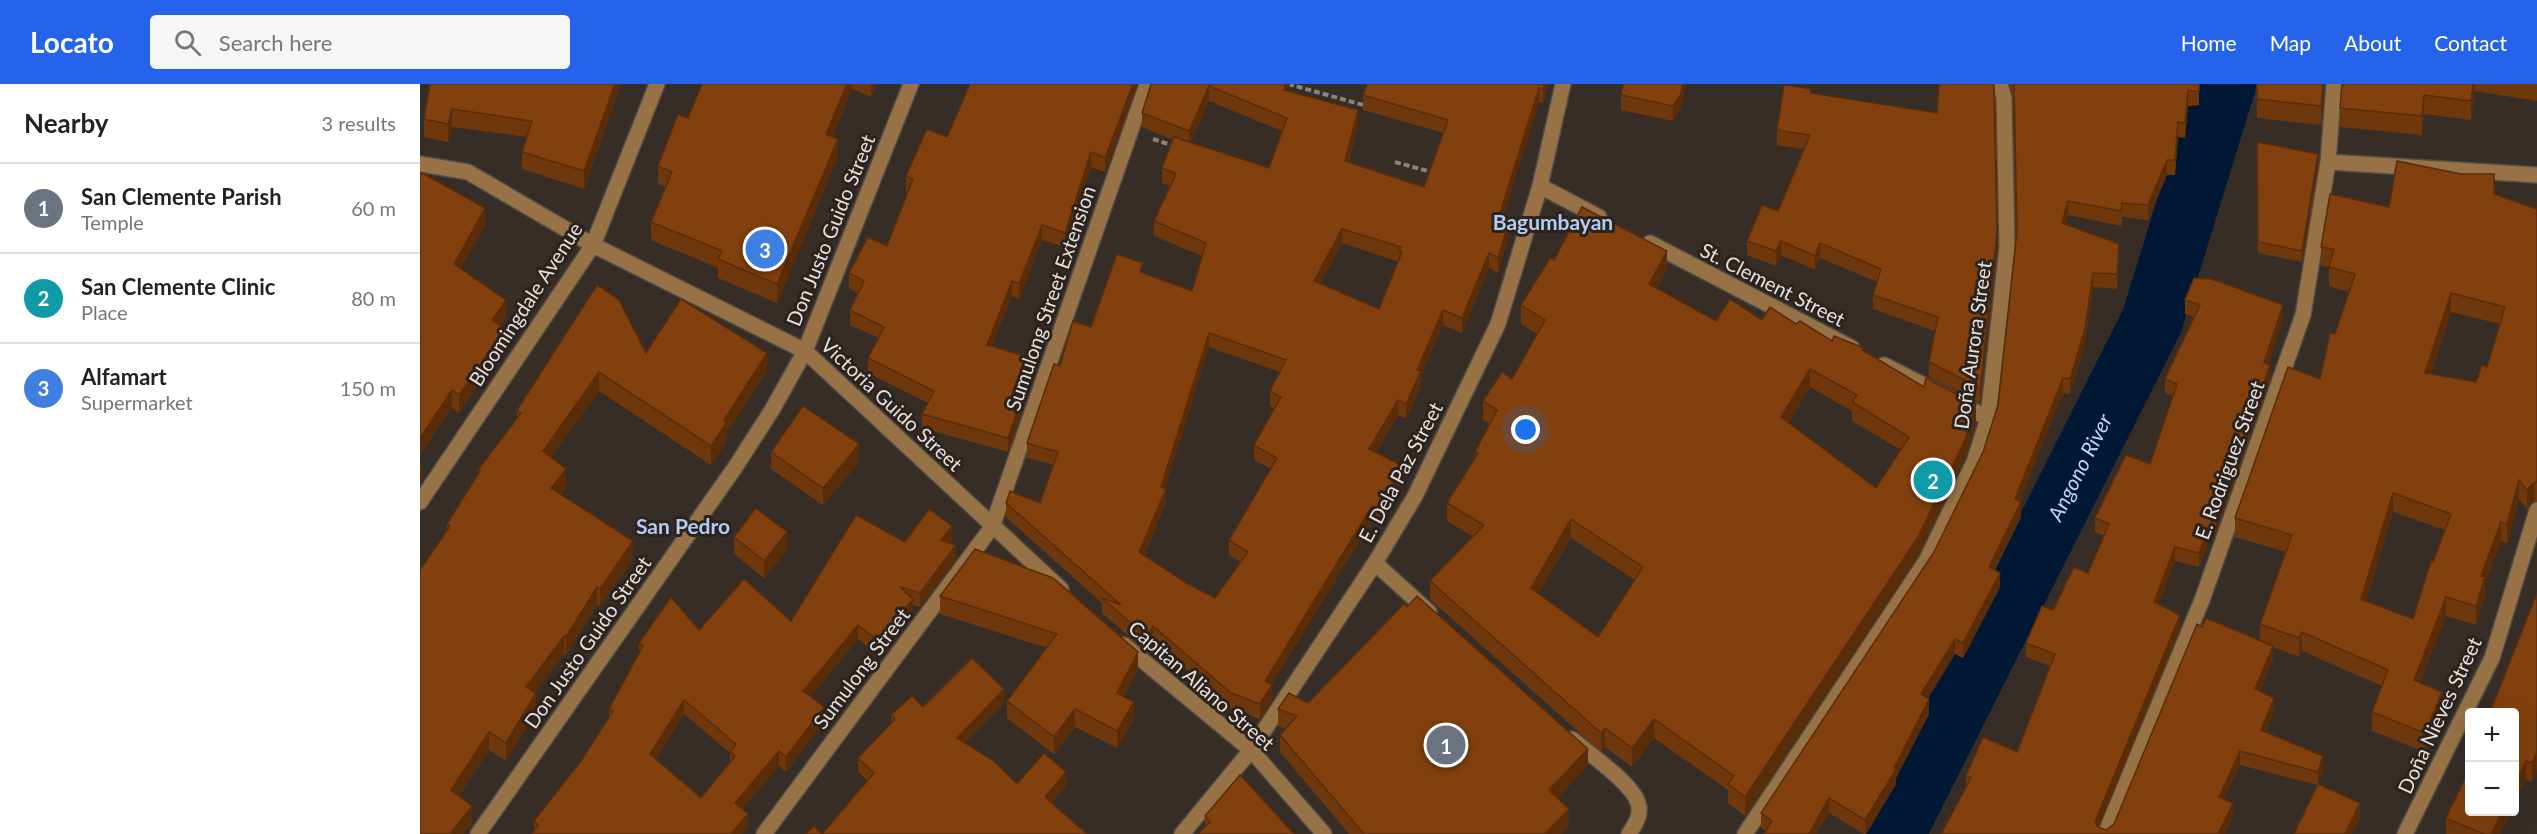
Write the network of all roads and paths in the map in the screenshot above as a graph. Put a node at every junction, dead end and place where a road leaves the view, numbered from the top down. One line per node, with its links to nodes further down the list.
1 (657, 84): 19 (street, Bloomingdale Avenue)
2 (911, 84): 20 (street, Don Justo Guido Street)
3 (1147, 84): 9 (street, Sumulong Street Extension)
4 (1288, 84): 8 (path)
5 (1563, 84): 16 (street, E. Dela Paz Street)
6 (2000, 84): 21 (street, Doña Aurora Street)
7 (2334, 84): 12 (street, E. Rodriguez Street)
8 (1377, 108)
9 (1130, 131): 10 (path); 24 (street, Sumulong Street Extension)
10 (1185, 150)
11 (1395, 162): 14 (path)
12 (2328, 162): 15 (street); 37 (street, E. Rodriguez Street)
13 (420, 164): 19 (street, Victoria Guido Street)
14 (1438, 174)
15 (2537, 175)
16 (1540, 186): 17 (street); 25 (street, E. Dela Paz Street)
17 (1613, 224)
18 (1634, 234): 21 (street, St. Clement Street)
19 (593, 245): 20 (street, Victoria Guido Street); 22 (street, Bloomingdale Avenue)
20 (805, 351): 24 (street, Victoria Guido Street); 31 (street, Don Justo Guido Street)
21 (1988, 418): 36 (street, Doña Aurora Street)
22 (420, 502)
23 (2537, 510): 38 (street, Doña Nieves Street)
24 (992, 527): 26 (street); 32 (street, Sumulong Street)
25 (1375, 563): 27 (street); 30 (street, E. Dela Paz Street)
26 (1069, 596)
27 (1442, 623)
28 (1112, 634): 30 (street, Capitan Aliano Street)
29 (1557, 726): 35 (street)
30 (1251, 750): 33 (street, E. Dela Paz Street); 34 (street, Capitan Aliano Street)
31 (478, 834)
32 (764, 834)
33 (1182, 834)
34 (1324, 834)
35 (1629, 834)
36 (1745, 834)
37 (2105, 834)
38 (2405, 834)

